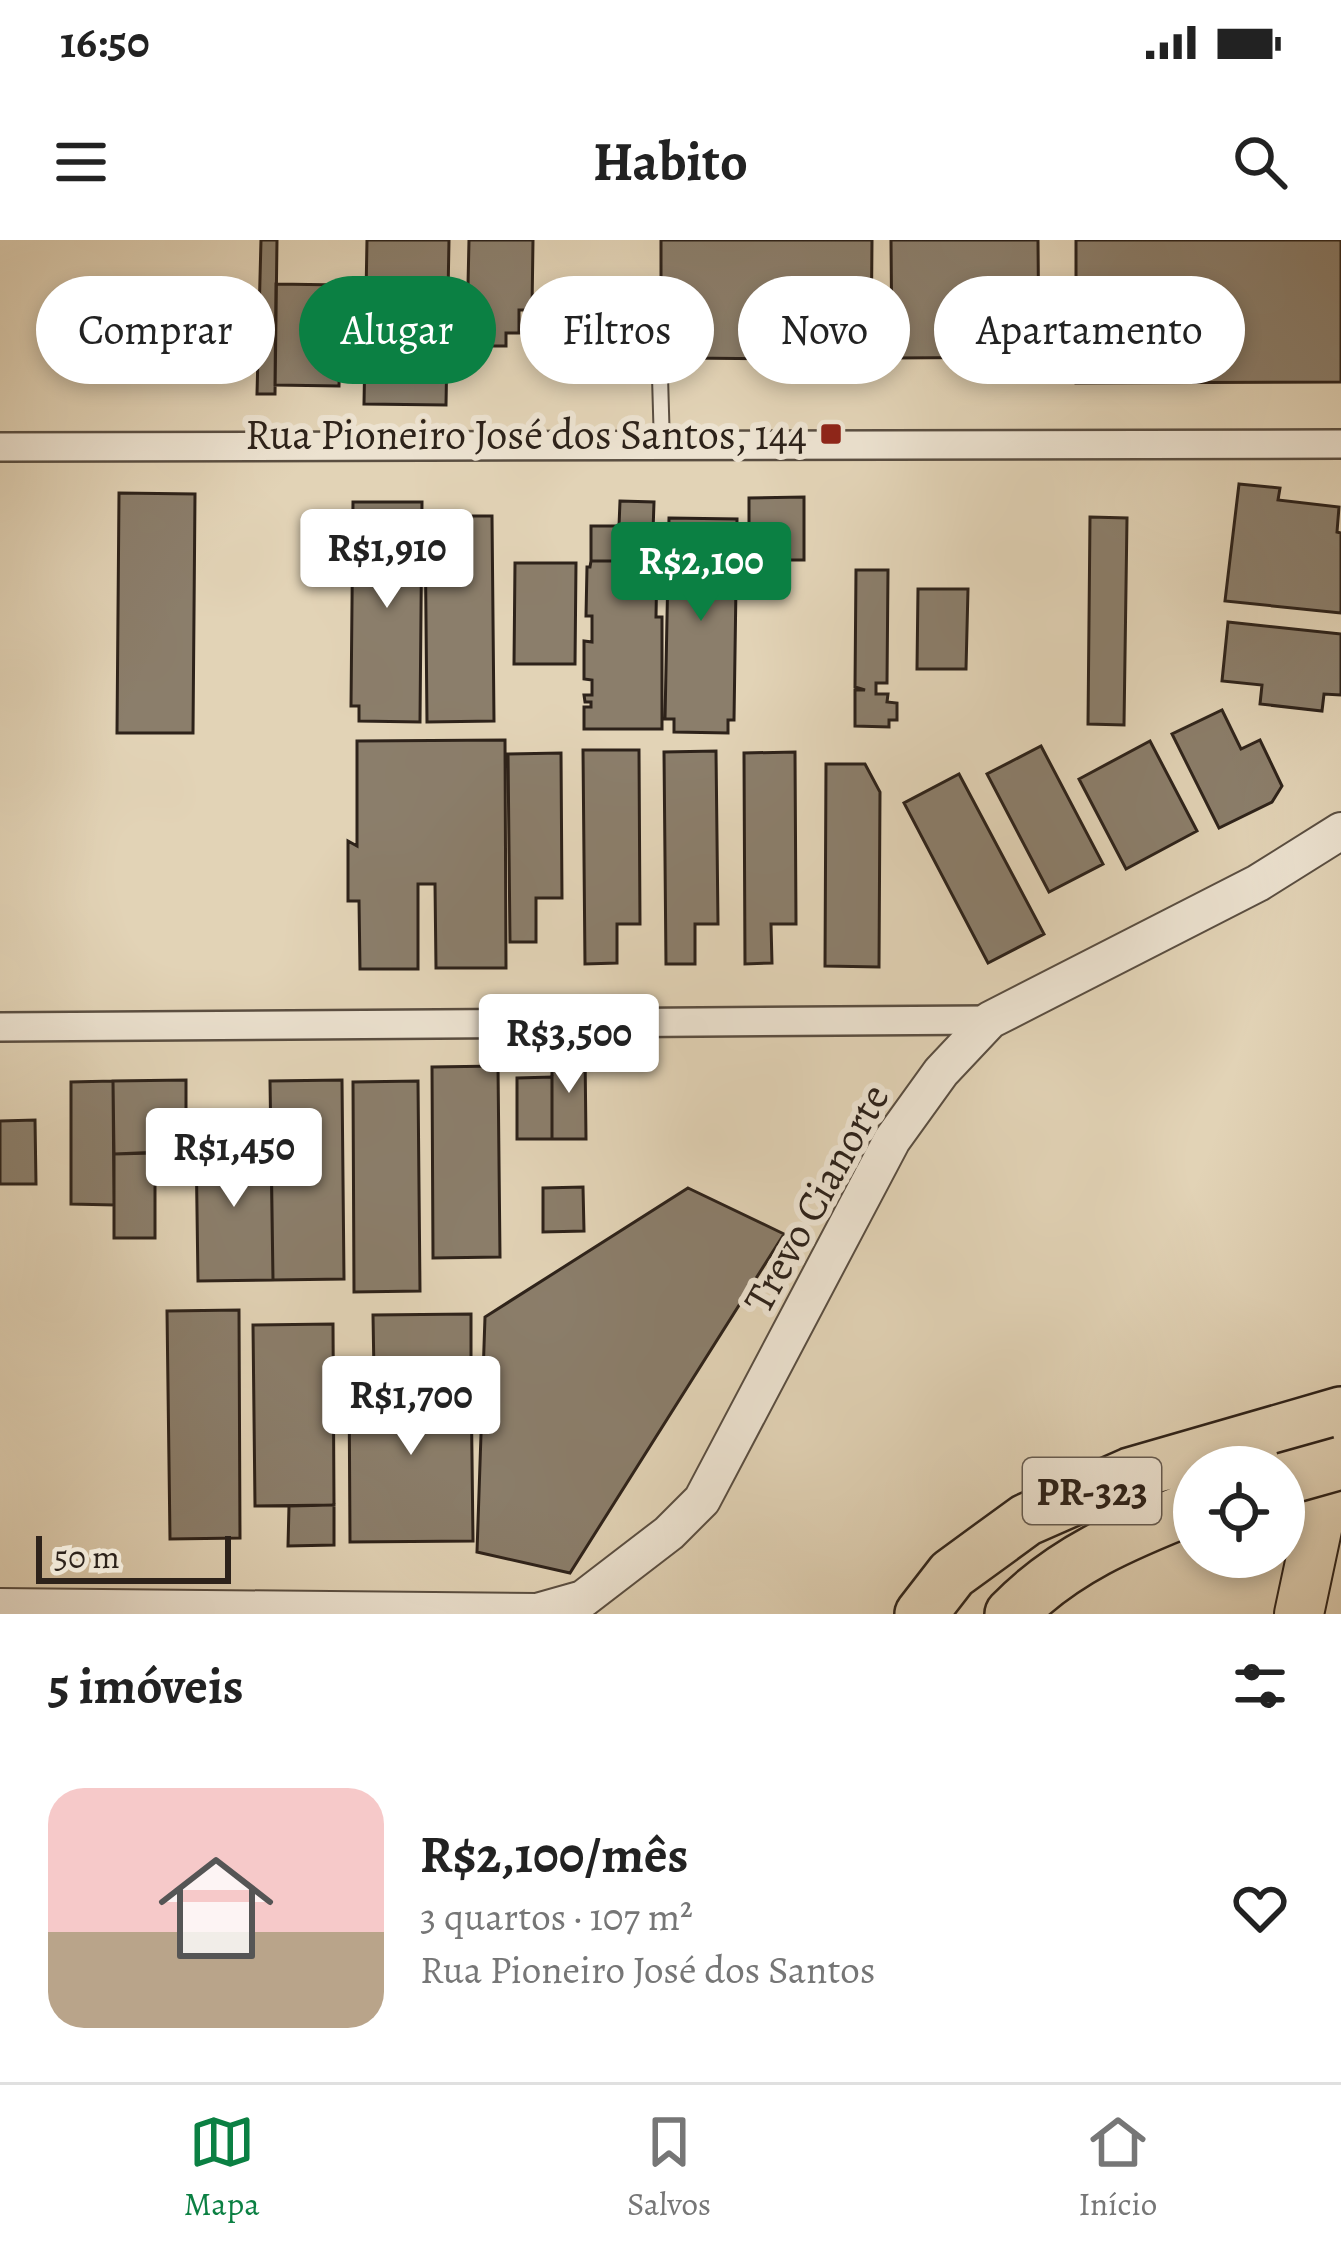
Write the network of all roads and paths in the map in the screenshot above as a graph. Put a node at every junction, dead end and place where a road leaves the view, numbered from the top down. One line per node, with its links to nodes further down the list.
1 (660, 384): 3 (lane)
2 (1341, 444): 3 (street)
3 (662, 446): 4 (street)
4 (0, 447)
5 (1341, 831): 6 (street, Trevo Cianorte)
6 (990, 1020): 7 (street); 13 (street, Trevo Cianorte)
7 (0, 1027)
8 (1326, 1418): 14 (highway, PR-323); 16 (highway)
9 (1341, 1463): 10 (highway, bridge)
10 (1305, 1474)
11 (1173, 1515): 15 (highway, PR-323)
12 (0, 1607): 13 (street)
13 (576, 1608)
14 (921, 1614)
15 (1011, 1614)
16 (1299, 1614)

